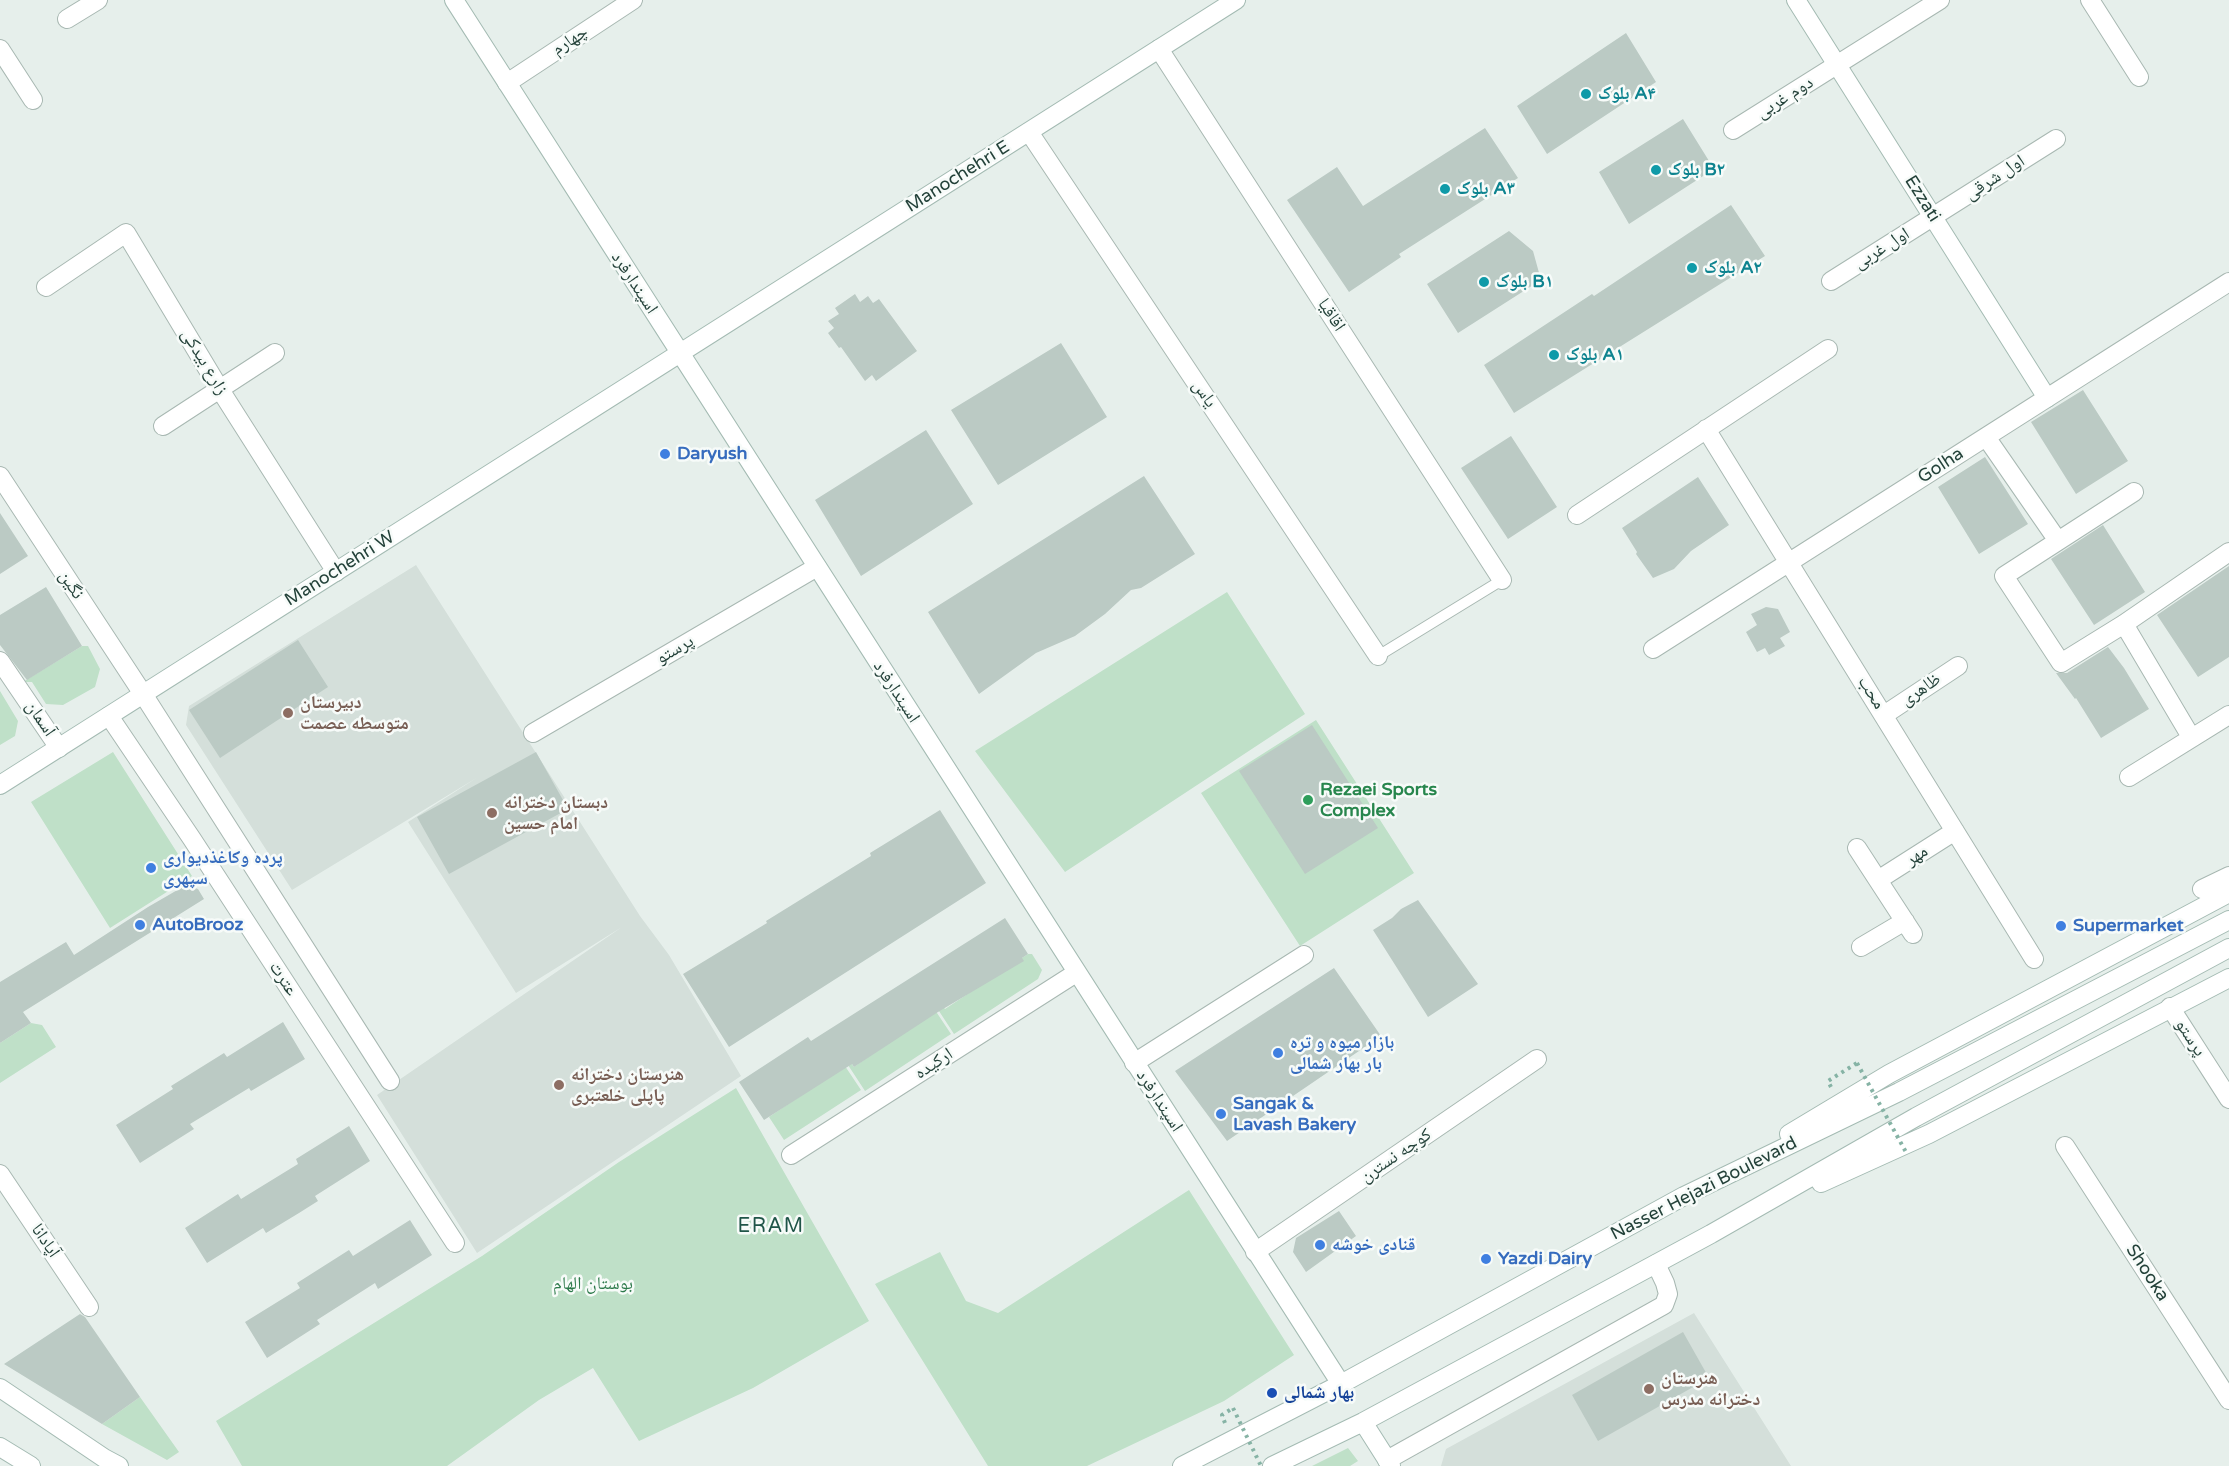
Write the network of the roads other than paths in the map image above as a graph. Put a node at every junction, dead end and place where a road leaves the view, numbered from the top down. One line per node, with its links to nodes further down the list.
1 (98, 0): 8 (street)
2 (454, 0): 13 (street, اسپندارفرد)
3 (633, 0): 13 (street, چهارم)
4 (1236, 0): 9 (street, Manochehri E)
5 (1796, 0): 11 (street, Ezzati)
6 (1940, 0): 11 (street, دوم غربی)
7 (2090, 0): 12 (street)
8 (67, 19)
9 (1159, 49): 16 (street, Manochehri E); 38 (street, اقاقیا)
10 (0, 50): 14 (street)
11 (1837, 65): 15 (street, دوم غربی); 18 (street, Ezzati)
12 (2139, 77)
13 (507, 83): 24 (street, اسپندارفرد)
14 (33, 100)
15 (1733, 130)
16 (1029, 132): 24 (street, Manochehri E); 41 (street, یاس)
17 (2056, 139): 18 (street, اول شرقی)
18 (1934, 218): 19 (street, اول غربی); 26 (street, Ezzati)
19 (1831, 281)
20 (2229, 282): 26 (street, Golha)
21 (46, 287): 25 (street, زارع بیدکی)
22 (1828, 349): 28 (street)
23 (275, 353): 25 (street)
24 (680, 354): 36 (street, اسپندارفرد); 37 (street, Manochehri W)
25 (219, 388): 27 (street); 37 (street, زارع بیدکی)
26 (2047, 398): 29 (street, Golha)
27 (163, 426)
28 (1706, 429): 32 (street); 35 (street, محب)
29 (1986, 437): 33 (street); 35 (street, Golha)
30 (0, 476): 44 (street, نگین)
31 (2133, 492): 33 (street)
32 (1577, 515)
33 (2058, 541): 39 (street)
34 (2229, 552): 39 (street)
35 (1790, 562): 40 (street, Golha); 45 (street, محب)
36 (817, 567): 48 (street, پرستو); 64 (street, اسپندارفرد)
37 (336, 572): 44 (street, Manochehri W)
38 (1502, 580): 41 (lane)
39 (2124, 624): 49 (street)
40 (1653, 649)
41 (1378, 656)
42 (0, 661): 50 (street, آسمان)
43 (1958, 666): 45 (street, ظاهری)
44 (143, 694): 47 (street, Manochehri W); 69 (street, نگین)
45 (1884, 715): 53 (street, محب)
46 (2229, 715): 49 (street)
47 (109, 716): 50 (street, Manochehri W); 76 (street, عترت)
48 (533, 733)
49 (2191, 737): 51 (street)
50 (59, 748): 52 (street, Manochehri W)
51 (2129, 777)
52 (0, 785)
53 (1955, 831): 56 (street, مهر); 63 (street, محب)
54 (1857, 848): 56 (street)
55 (2229, 876): 57 (street)
56 (1878, 880): 60 (street)
57 (2202, 889)
58 (2229, 893): 74 (street)
59 (2229, 920): 74 (street, Nasser Hejazi Boulevard)
60 (1860, 947)
61 (2229, 948): 75 (street, Nasser Hejazi Boulevard)
62 (1304, 955): 68 (street)
63 (2034, 958)
64 (1076, 973): 68 (street, اسپندارفرد); 72 (street, ارکیده)
65 (2229, 978): 66 (street)
66 (2170, 1007): 70 (street, پرستو); 75 (street)
67 (1537, 1059): 77 (street, کوچه نسترن)
68 (1134, 1063): 77 (street, اسپندارفرد)
69 (390, 1081)
70 (2229, 1099)
71 (2066, 1146): 82 (street, Shooka)
72 (791, 1155)
73 (0, 1174): 79 (street, آپادانا)
74 (1684, 1196): 80 (street, Nasser Hejazi Boulevard)
75 (1711, 1234): 78 (street, Nasser Hejazi Boulevard)
76 (455, 1243)
77 (1255, 1252): 80 (street, اسپندارفرد)
78 (1656, 1264): 83 (street, Nasser Hejazi Boulevard); 85 (street)
79 (89, 1307)
80 (1341, 1383): 88 (street, Nasser Hejazi Boulevard)
81 (0, 1388): 87 (street)
82 (2229, 1400)
83 (1363, 1422): 85 (street); 89 (street, Nasser Hejazi Boulevard)
84 (0, 1447): 86 (street)
85 (1389, 1463)
86 (31, 1466)
87 (119, 1466)
88 (1182, 1466)
89 (1272, 1466)

